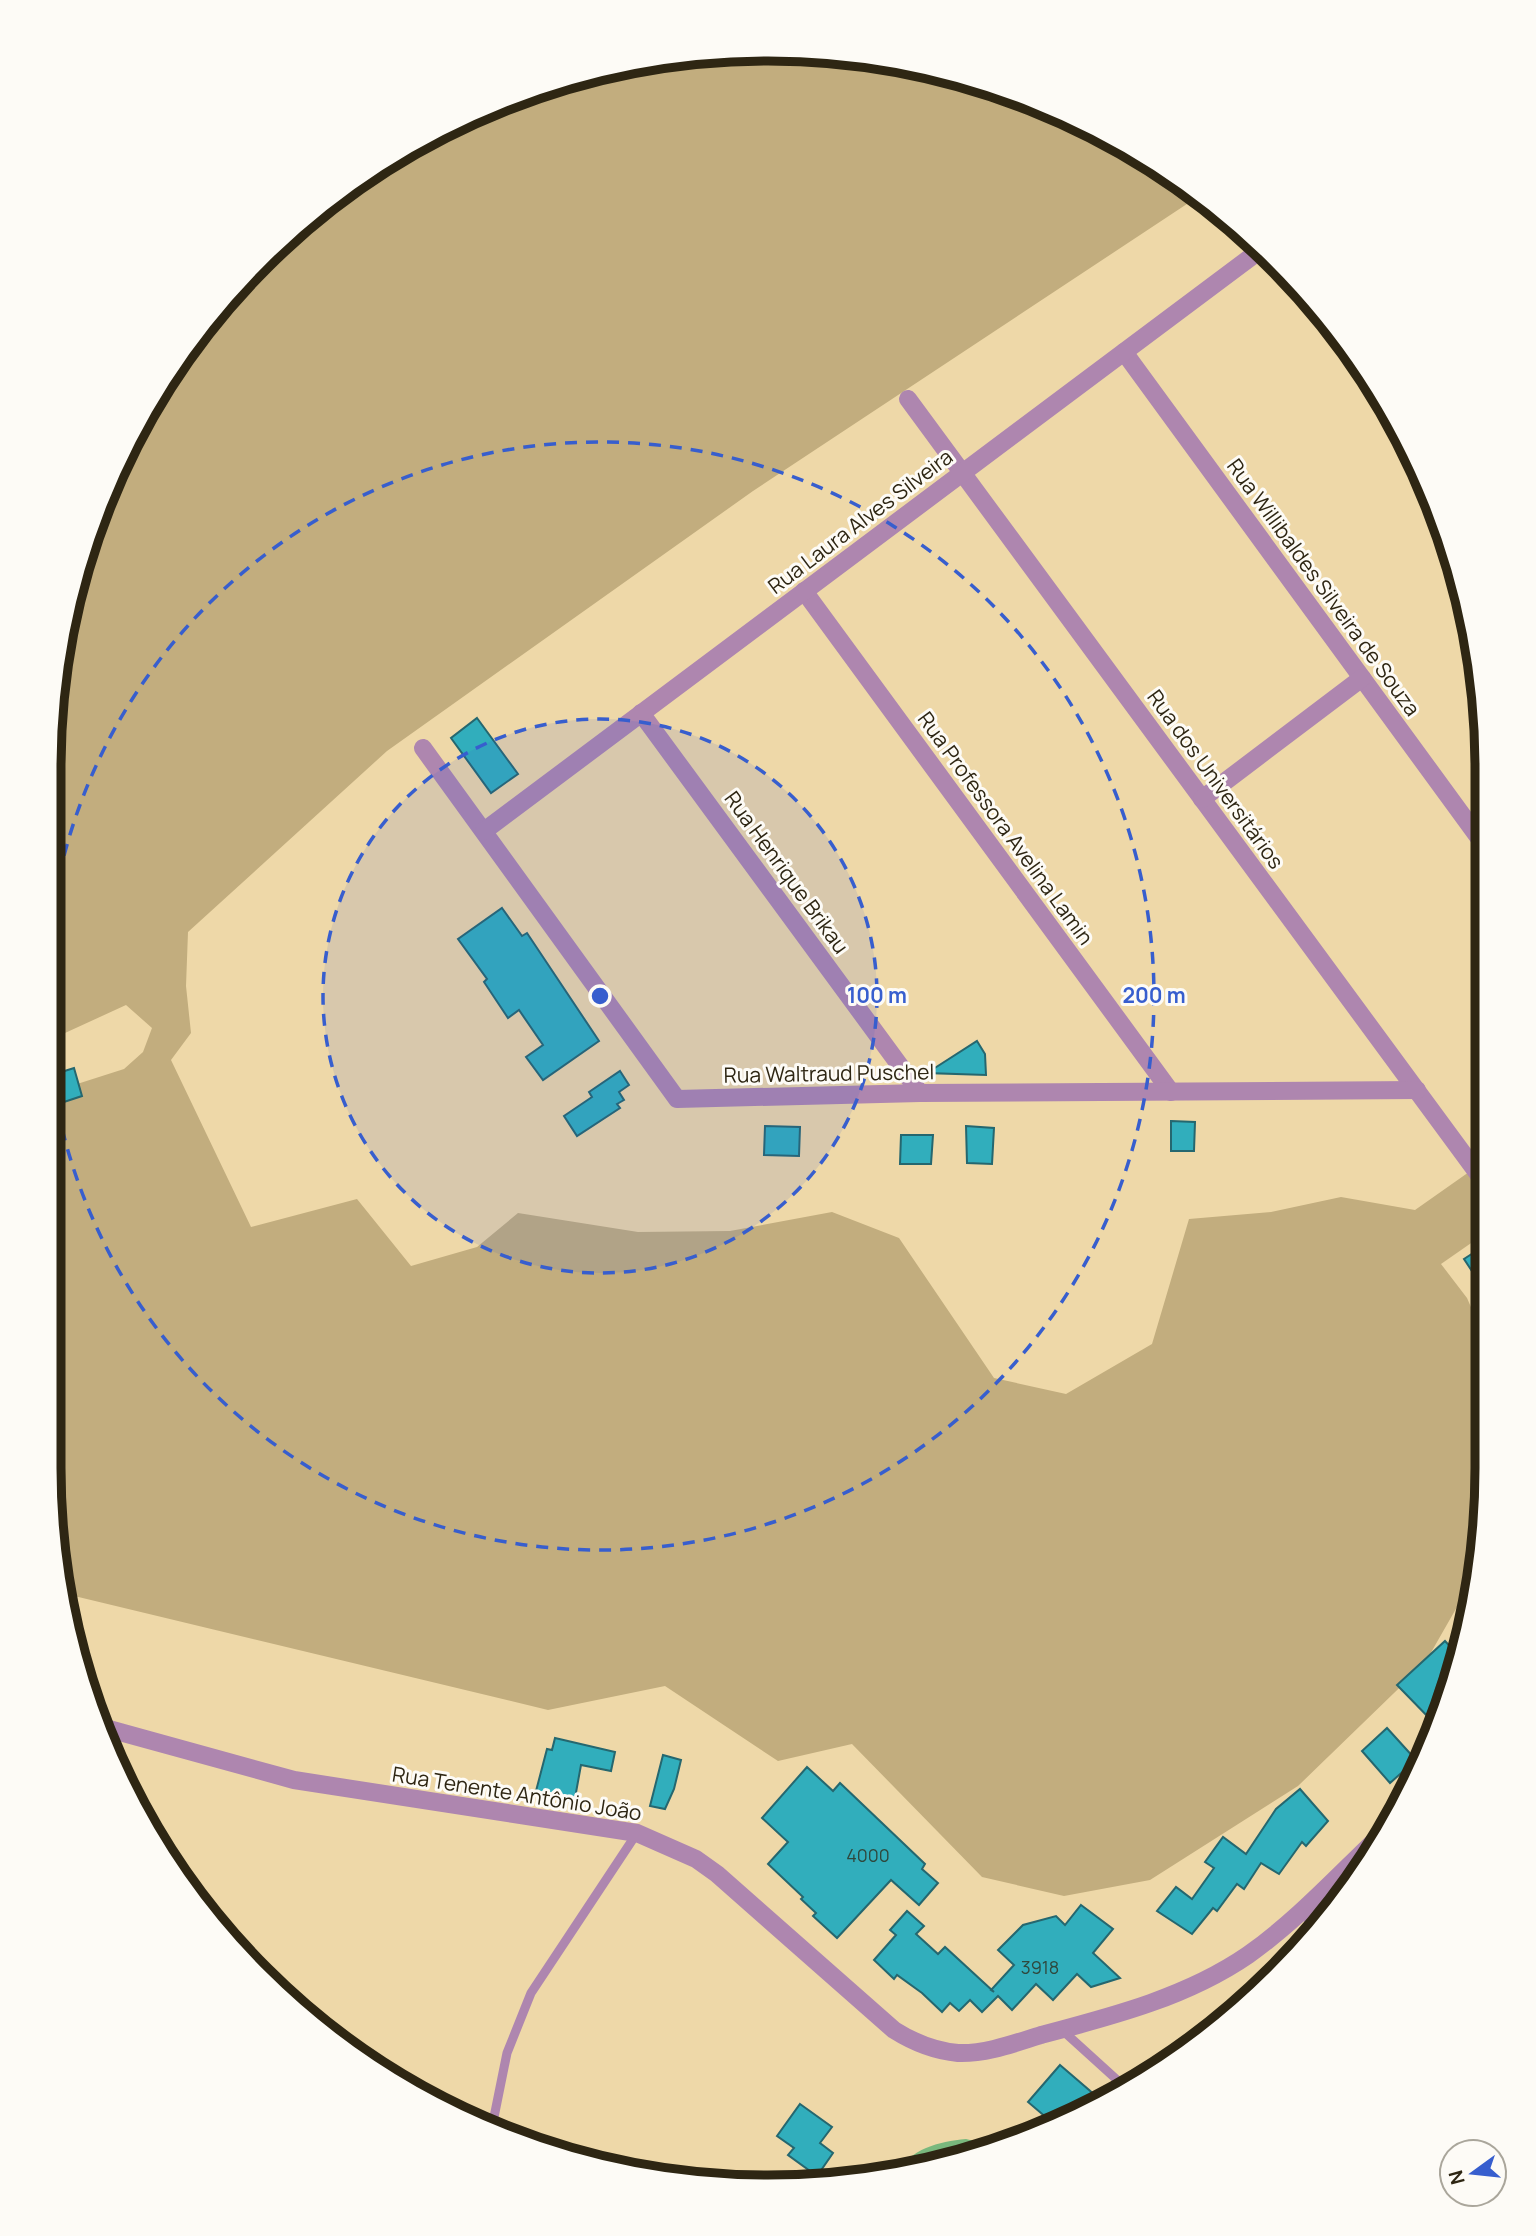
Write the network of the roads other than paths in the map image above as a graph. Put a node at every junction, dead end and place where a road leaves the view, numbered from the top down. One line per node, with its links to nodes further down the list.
1 (1254, 255): 2 (street, Rua Laura Alves Silveira)
2 (1124, 352): 4 (street, Rua Laura Alves Silveira); 6 (street, Rua Willibaldes Silveira de Souza)
3 (908, 399): 4 (street, Rua dos Universitários)
4 (962, 473): 5 (street, Rua Laura Alves Silveira); 9 (street, Rua dos Universitários)
5 (804, 591): 7 (street, Rua Laura Alves Silveira); 13 (street, Rua Professora Avelina Lamin)
6 (1362, 678): 9 (street); 11 (street, Rua Willibaldes Silveira de Souza)
7 (641, 713): 10 (street, Rua Laura Alves Silveira); 14 (street, Rua Henrique Brikau)
8 (423, 748): 10 (street, Rua Waltraud Puschel)
9 (1202, 799): 12 (street, Rua dos Universitários)
10 (484, 831): 14 (street, Rua Waltraud Puschel)
11 (1475, 833)
12 (1417, 1090): 13 (street, Rua Waltraud Puschel); 15 (street, Rua dos Universitários)
13 (1171, 1092): 14 (street, Rua Waltraud Puschel)
14 (920, 1093)
15 (1475, 1170)
16 (112, 1730): 17 (street, Rua Tenente Antônio João)
17 (637, 1833): 21 (street, Rua Tenente Antônio João); 23 (lane)
18 (1360, 1854): 19 (street, Rua Tenente Antônio João)
19 (1300, 1910): 20 (lane); 21 (street, Rua Tenente Antônio João)
20 (1310, 1921)
21 (1062, 2030): 22 (lane)
22 (1119, 2081)
23 (494, 2119)

